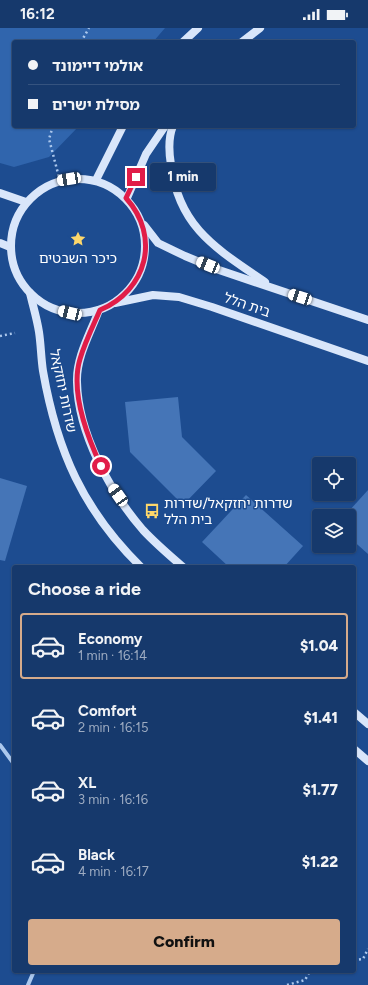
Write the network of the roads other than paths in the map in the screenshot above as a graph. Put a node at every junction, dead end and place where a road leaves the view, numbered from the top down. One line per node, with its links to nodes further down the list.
1 (198, 28): 3 (street)
2 (260, 28): 4 (street)
3 (185, 40)
4 (245, 40)
5 (122, 128): 8 (street)
6 (164, 128): 10 (street)
7 (173, 128): 15 (street)
8 (96, 180): 10 (street); 11 (street)
9 (0, 193): 11 (street)
10 (126, 198): 12 (street)
11 (26, 202): 14 (street)
12 (141, 221): 15 (street, בית הלל); 17 (street)
13 (0, 243): 14 (street)
14 (10, 247): 16 (street)
15 (274, 288): 19 (street, בית הלל)
16 (30, 293): 18 (street); 21 (street, שדרות יחזקאל)
17 (114, 303): 18 (street); 20 (street, בית הלל)
18 (100, 310): 22 (street, שדרות יחזקאל)
19 (368, 320)
20 (368, 361)
21 (139, 565)
22 (181, 565)
23 (356, 714): 24 (street)
24 (368, 724)
25 (0, 745): 27 (street)
26 (356, 751): 28 (street)
27 (12, 761)
28 (368, 761)
29 (33, 973): 30 (street)
30 (28, 985)

